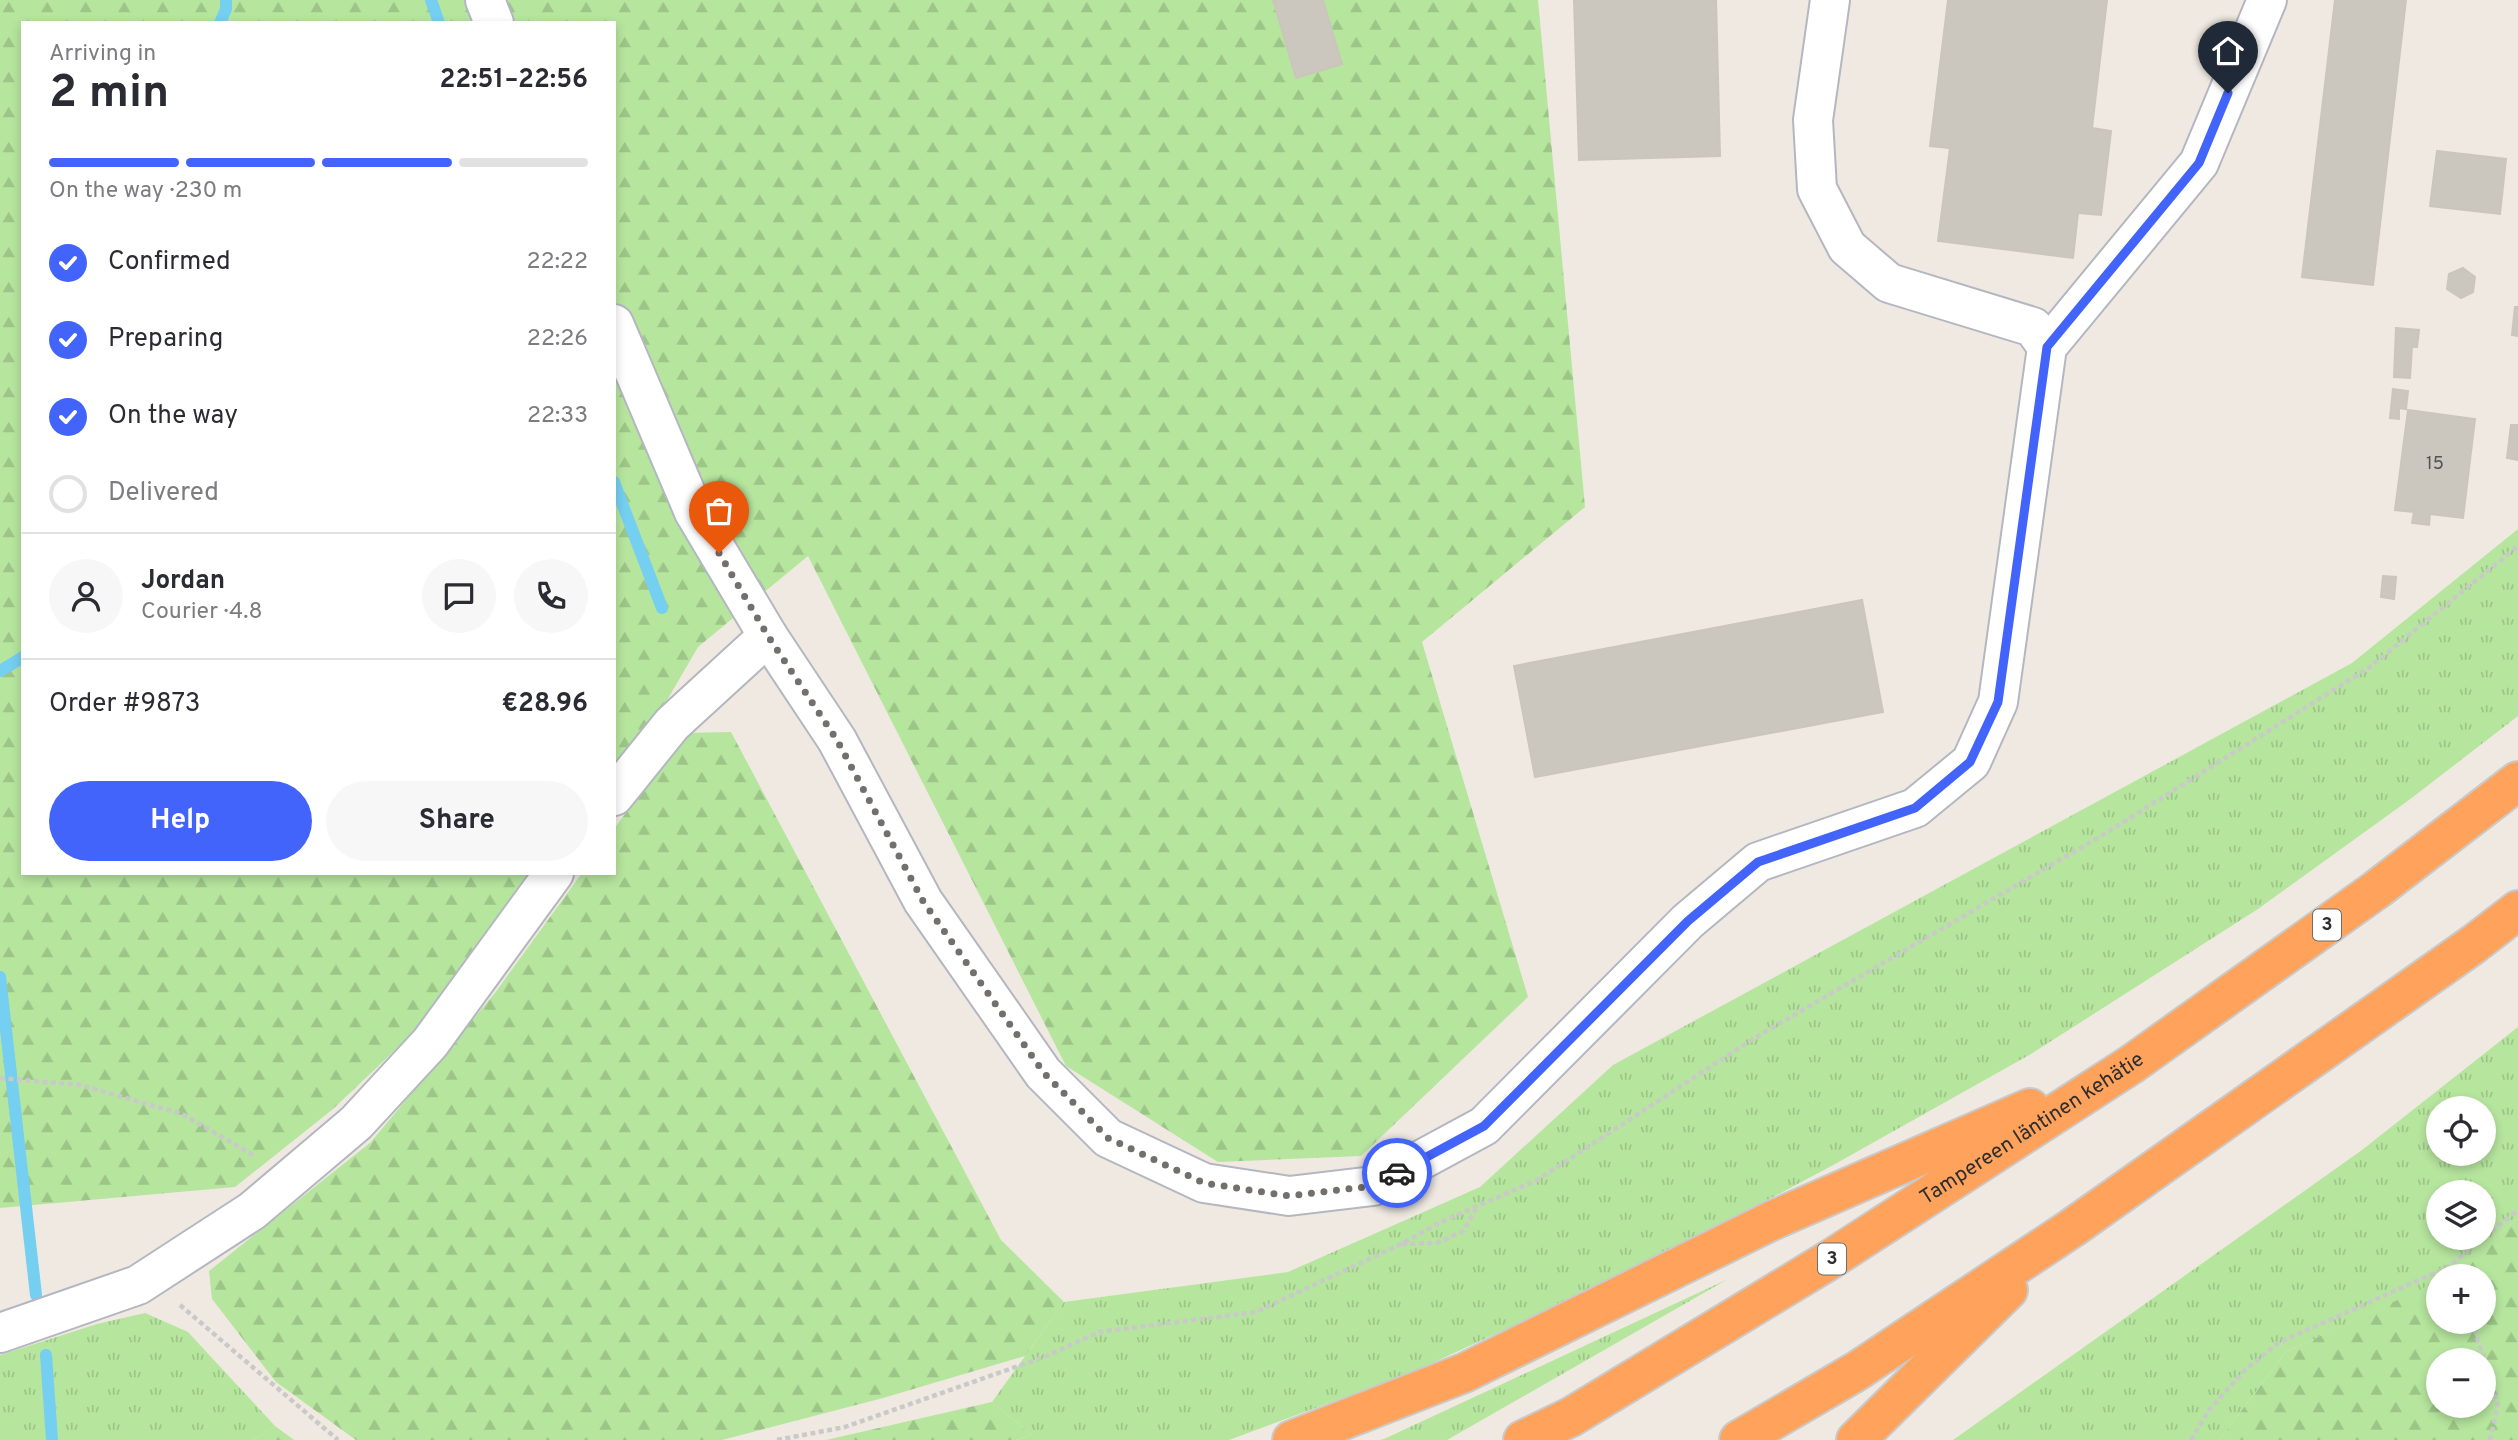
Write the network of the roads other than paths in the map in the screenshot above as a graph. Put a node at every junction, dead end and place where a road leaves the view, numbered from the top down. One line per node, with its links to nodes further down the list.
1 (485, 0): 4 (lane)
2 (1830, 0): 6 (lane)
3 (2267, 0): 6 (lane)
4 (493, 21)
5 (616, 329): 7 (lane)
6 (2047, 347): 7 (lane)
7 (768, 636): 9 (lane)
8 (2518, 781): 12 (highway, Tampereen läntinen kehätie / 3)
9 (616, 794)
10 (553, 875): 14 (lane)
11 (2518, 910): 13 (highway)
12 (2132, 1063): 15 (highway); 16 (highway, Tampereen läntinen kehätie / 3)
13 (2072, 1228): 17 (highway); 18 (highway)
14 (0, 1334)
15 (1292, 1440)
16 (1523, 1440)
17 (1739, 1440)
18 (1856, 1440)

